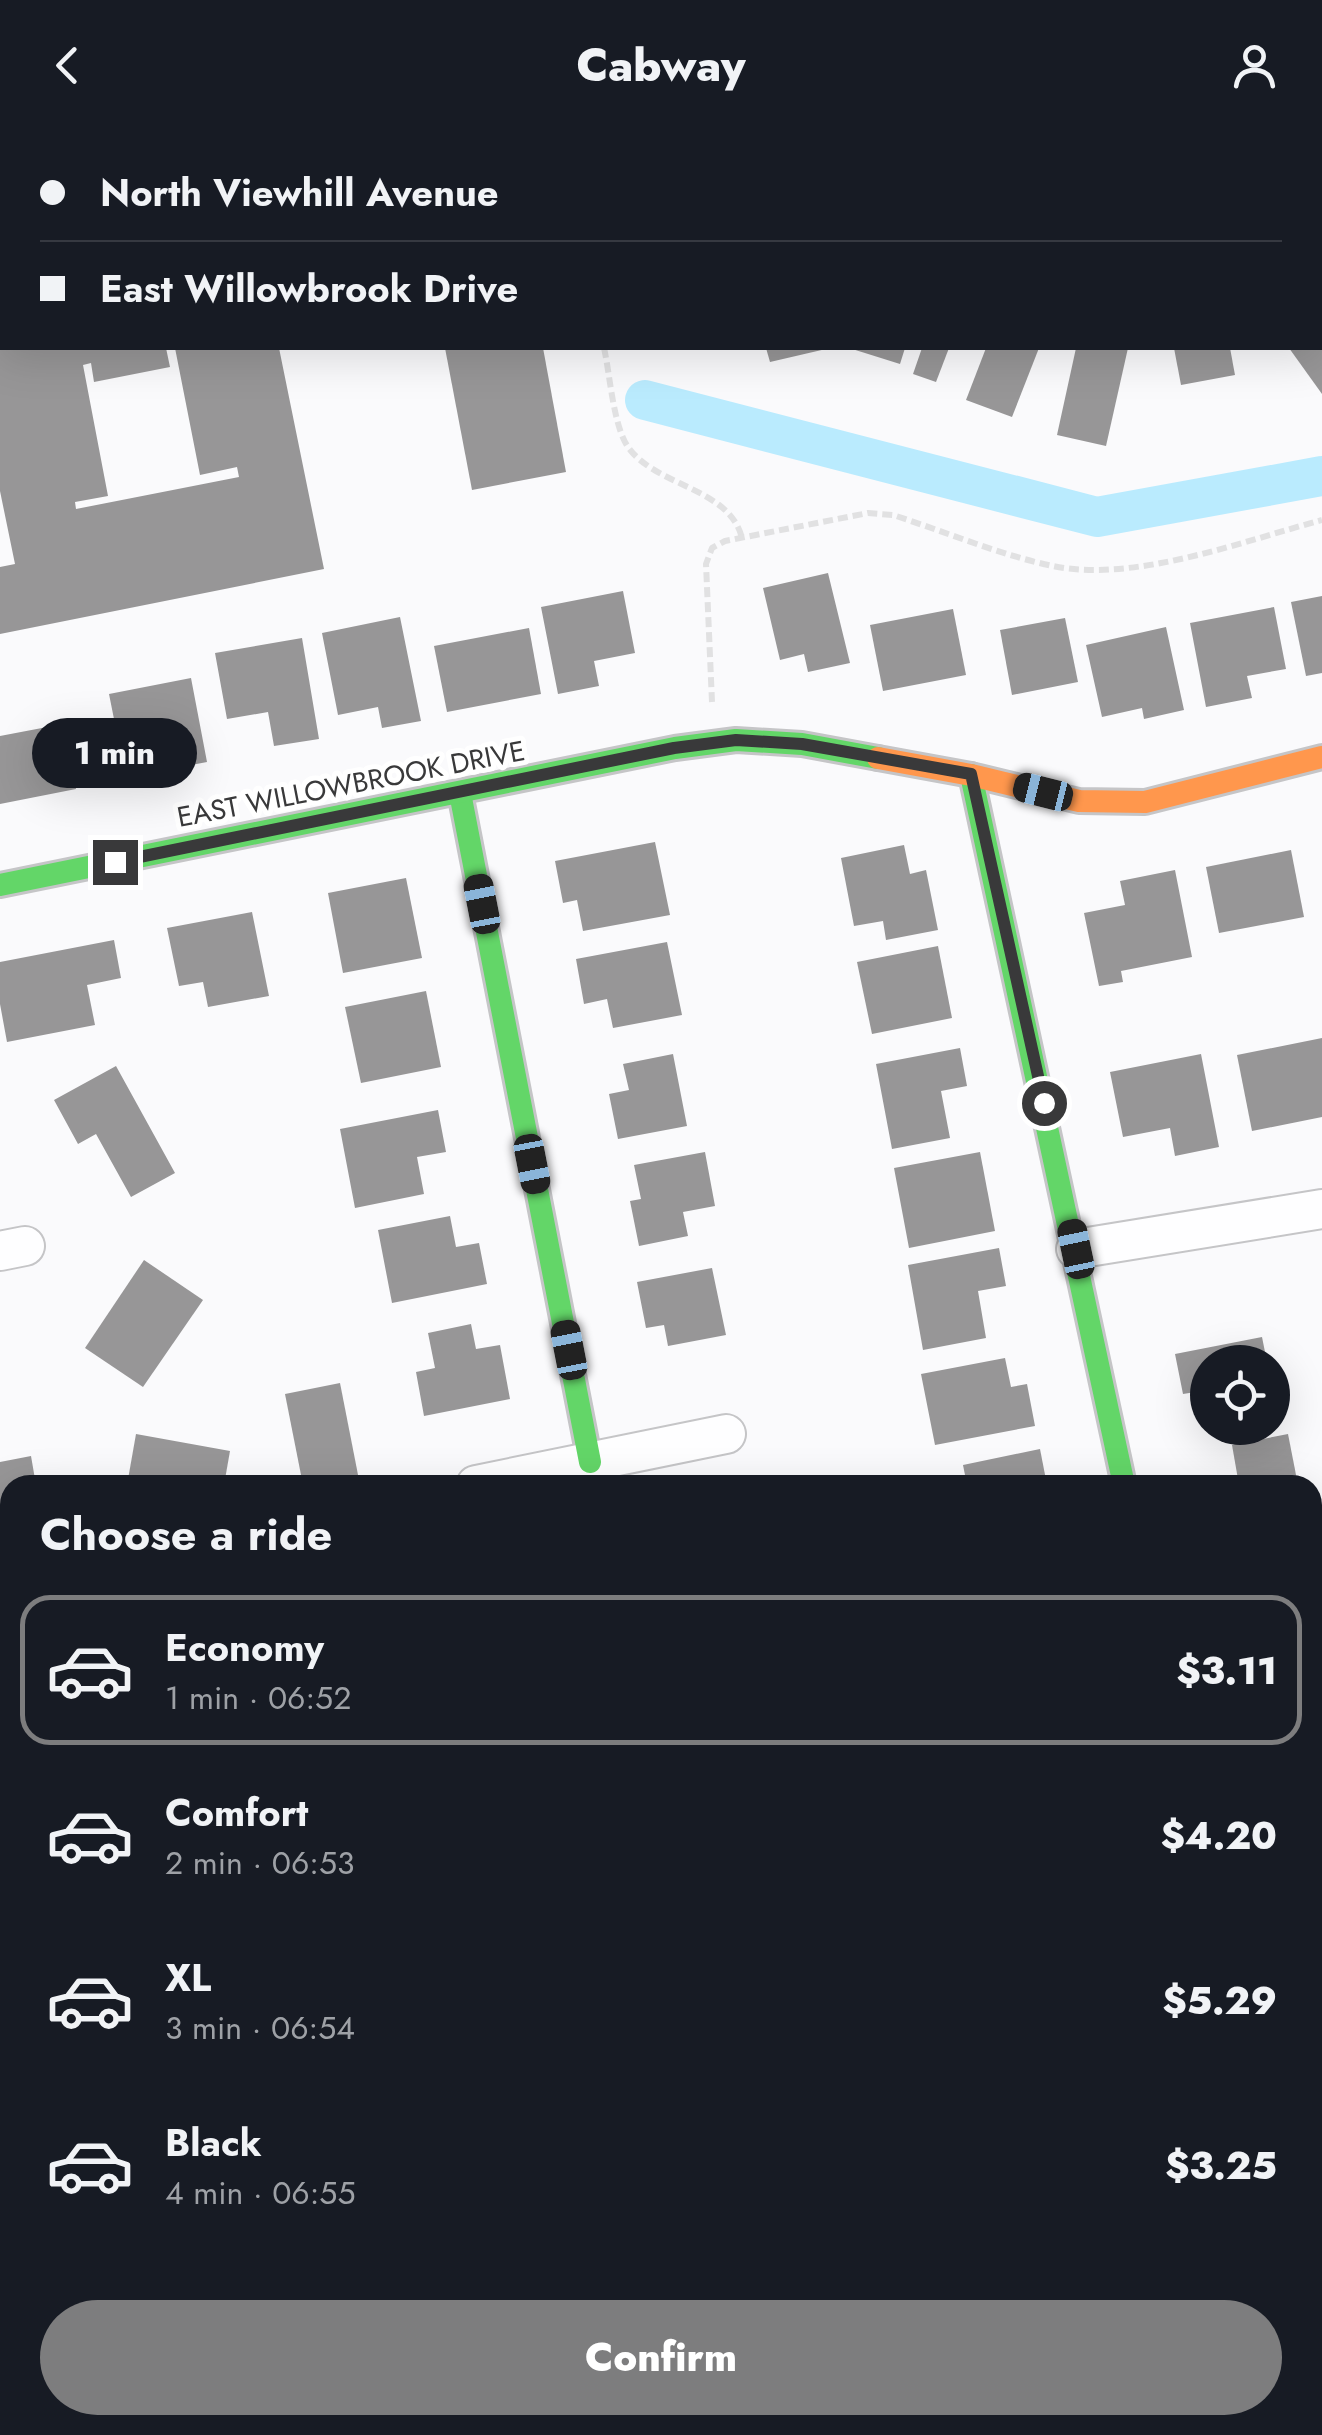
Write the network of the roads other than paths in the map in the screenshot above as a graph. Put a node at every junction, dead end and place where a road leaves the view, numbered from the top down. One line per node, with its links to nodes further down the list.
1 (1322, 757): 2 (street, EAST WILLOWBROOK DRIVE)
2 (971, 774): 3 (street, EAST WILLOWBROOK DRIVE); 6 (street)
3 (460, 792): 4 (street, EAST WILLOWBROOK DRIVE); 8 (street)
4 (0, 885)
5 (1322, 1209): 6 (street)
6 (1076, 1249): 10 (street)
7 (726, 1434): 8 (street)
8 (590, 1462): 9 (street)
9 (526, 1475)
10 (1122, 1475)

